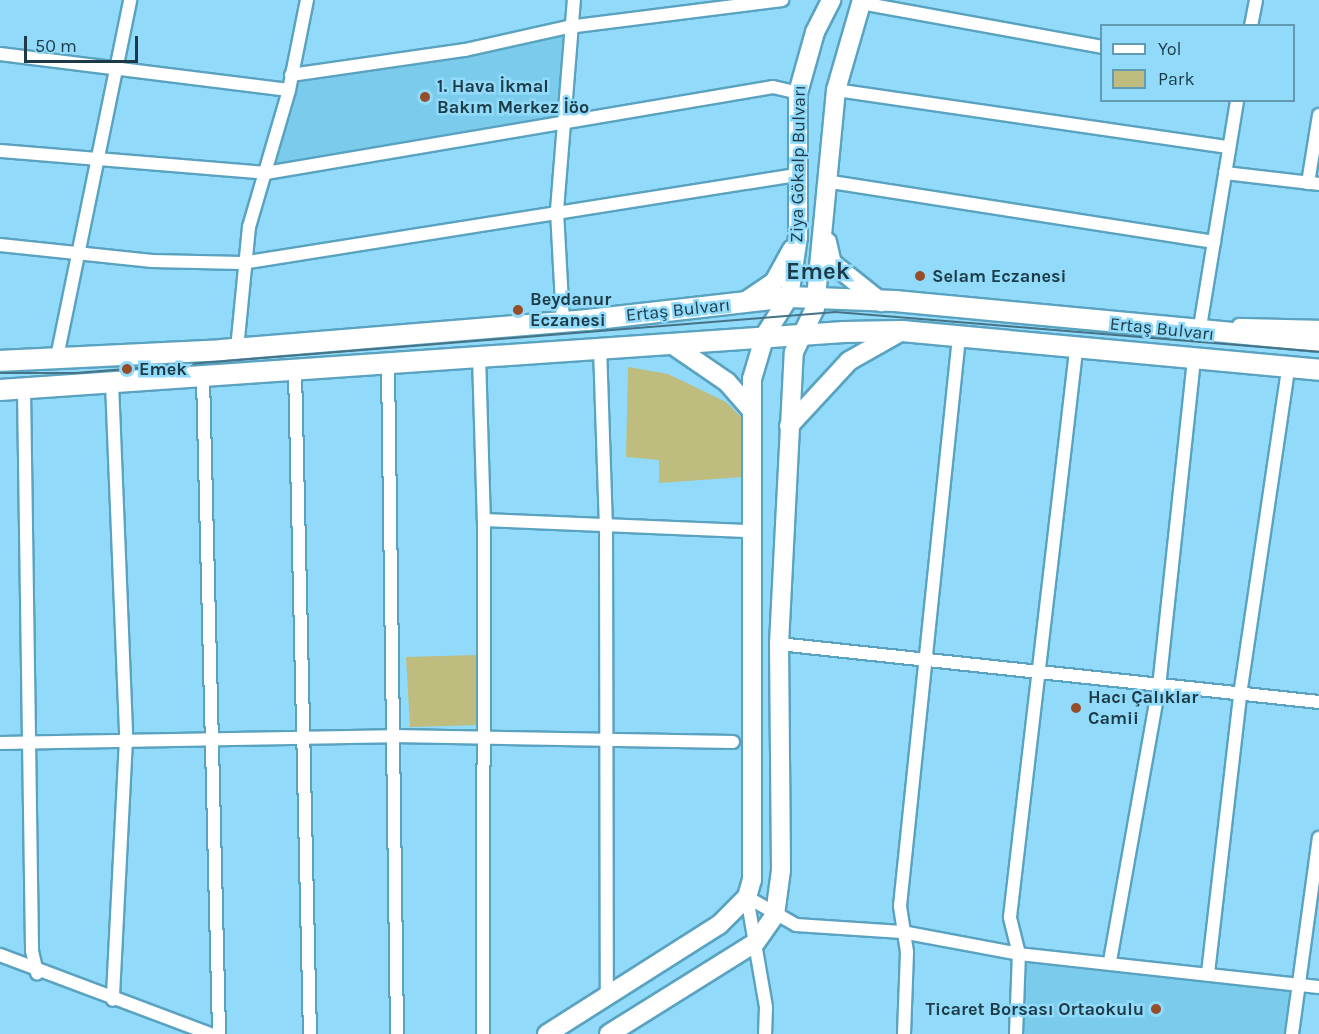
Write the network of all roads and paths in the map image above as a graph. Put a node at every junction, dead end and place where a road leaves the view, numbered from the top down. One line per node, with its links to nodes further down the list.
1 (130, 0): 12 (street)
2 (307, 0): 13 (street)
3 (574, 0): 9 (street)
4 (782, 0): 9 (street)
5 (1256, 0): 8 (street)
6 (826, 1): 16 (main road, Ziya Gökalp Bulvarı)
7 (862, 2): 10 (street); 15 (main road, Ziya Gökalp Bulvarı)
8 (1251, 24)
9 (568, 27): 13 (street); 19 (street)
10 (1100, 47)
11 (0, 54): 12 (street)
12 (116, 67): 14 (street); 22 (street)
13 (291, 75): 14 (street)
14 (289, 90): 23 (street)
15 (836, 90): 20 (street); 26 (main road, Ziya Gökalp Bulvarı)
16 (798, 93): 19 (street); 25 (main road, Ziya Gökalp Bulvarı)
17 (1237, 102): 20 (street)
18 (1319, 115): 27 (street)
19 (563, 119): 23 (street); 28 (street)
20 (1229, 147): 24 (street)
21 (0, 151): 22 (street)
22 (98, 159): 23 (street); 33 (street)
23 (266, 173): 34 (street)
24 (1225, 173): 27 (street); 31 (street)
25 (796, 175): 28 (street); 30 (main road, Ziya Gökalp Bulvarı)
26 (825, 181): 29 (main road, Ziya Gökalp Bulvarı); 31 (street)
27 (1314, 183)
28 (557, 210): 34 (street); 39 (street)
29 (825, 234): 36 (main road, Ziya Gökalp Bulvarı); 37 (main road)
30 (798, 237): 35 (main road, Ziya Gökalp Bulvarı); 38 (main road)
31 (1214, 242): 41 (street)
32 (0, 245): 33 (street)
33 (79, 253): 34 (street); 52 (street)
34 (242, 263): 49 (street)
35 (789, 297): 36 (main road, Ertaş Bulvarı); 38 (main road, Ertaş Bulvarı); 44 (main road)
36 (816, 298): 37 (main road, Ertaş Bulvarı); 43 (main road, Ziya Gökalp Bulvarı)
37 (881, 302): 41 (main road, Ertaş Bulvarı)
38 (743, 303): 39 (main road, Ertaş Bulvarı)
39 (563, 322): 49 (main road, Ertaş Bulvarı)
40 (1319, 327): 41 (street)
41 (1200, 328): 46 (main road, Ertaş Bulvarı)
42 (902, 331): 43 (main road, Ertaş Bulvarı); 45 (main road, Ertaş Bulvarı); 64 (main road)
43 (802, 334): 44 (main road, Ertaş Bulvarı); 64 (main road, Ziya Gökalp Bulvarı)
44 (765, 335): 47 (main road, Ertaş Bulvarı); 63 (main road)
45 (959, 337): 50 (main road, Ertaş Bulvarı); 69 (street)
46 (1319, 341)
47 (670, 343): 48 (main road, Ertaş Bulvarı); 63 (main road)
48 (600, 347): 51 (main road, Ertaş Bulvarı); 66 (street)
49 (237, 349): 52 (main road, Ertaş Bulvarı)
50 (1076, 351): 53 (main road, Ertaş Bulvarı); 70 (street)
51 (478, 356): 55 (main road, Ertaş Bulvarı); 65 (street)
52 (57, 357): 54 (main road, Ertaş Bulvarı)
53 (1194, 360): 56 (main road, Ertaş Bulvarı); 71 (street)
54 (0, 361)
55 (388, 363): 57 (main road, Ertaş Bulvarı); 74 (street)
56 (1288, 368): 58 (main road, Ertaş Bulvarı); 72 (street)
57 (295, 370): 59 (main road, Ertaş Bulvarı); 76 (street)
58 (1319, 370)
59 (203, 377): 60 (main road, Ertaş Bulvarı); 75 (street)
60 (112, 383): 61 (main road, Ertaş Bulvarı); 78 (street)
61 (24, 389): 62 (main road, Ertaş Bulvarı); 82 (street)
62 (0, 390)
63 (752, 411): 67 (main road)
64 (789, 426): 68 (main road, Ziya Gökalp Bulvarı)
65 (484, 520): 66 (street); 77 (street)
66 (606, 524): 67 (street); 79 (street)
67 (752, 531): 84 (main road)
68 (779, 644): 69 (street); 85 (main road, Ziya Gökalp Bulvarı)
69 (926, 658): 70 (street); 86 (street)
70 (1037, 672): 71 (street); 88 (street)
71 (1159, 687): 72 (street); 90 (street)
72 (1240, 694): 73 (street); 92 (street)
73 (1319, 702)
74 (393, 736): 76 (street); 77 (street); 101 (street)
75 (208, 738): 76 (street); 78 (street); 99 (street)
76 (304, 738): 100 (street)
77 (486, 738): 79 (street); 102 (street)
78 (126, 739): 82 (street); 96 (street)
79 (607, 742): 80 (street); 95 (street)
80 (734, 742)
81 (0, 743): 82 (street)
82 (28, 743): 91 (street)
83 (1319, 838): 93 (street)
84 (747, 897): 85 (street); 87 (street); 95 (main road)
85 (775, 915): 86 (street); 87 (main road)
86 (902, 932): 88 (street); 105 (street)
87 (756, 942): 97 (main road); 104 (street)
88 (1019, 954): 90 (street); 106 (street)
89 (0, 955): 91 (street)
90 (1110, 961): 92 (street)
91 (37, 972): 96 (street)
92 (1208, 973): 93 (street)
93 (1298, 984): 94 (street); 107 (street)
94 (1319, 987)
95 (607, 995): 103 (main road)
96 (113, 1000): 98 (street)
97 (614, 1032)
98 (210, 1034)
99 (219, 1034)
100 (310, 1034)
101 (397, 1034)
102 (483, 1034)
103 (547, 1034)
104 (765, 1034)
105 (904, 1034)
106 (1016, 1034)
107 (1292, 1034)

